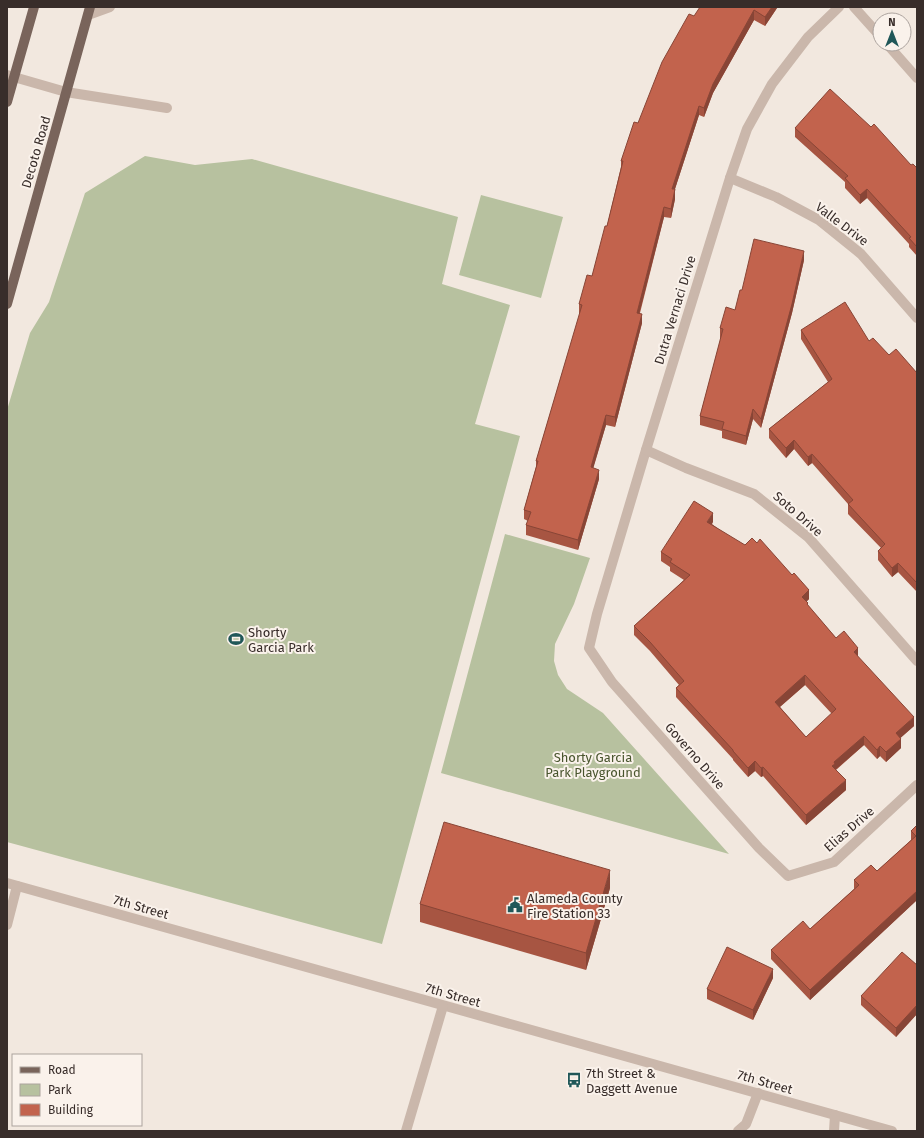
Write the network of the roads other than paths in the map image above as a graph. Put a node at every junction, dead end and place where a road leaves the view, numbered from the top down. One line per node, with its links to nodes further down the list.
1 (34, 7): 8 (main road)
2 (110, 7): 5 (street)
3 (840, 7): 13 (street, Dutra Vernaci Drive)
4 (854, 7): 6 (street)
5 (89, 11): 10 (main road, Decoto Road)
6 (872, 27)
7 (894, 52): 9 (street)
8 (10, 76): 10 (street); 11 (main road)
9 (917, 78)
10 (66, 92): 12 (street); 14 (main road, Decoto Road)
11 (7, 102)
12 (167, 108)
13 (730, 178): 15 (street, Valle Drive); 16 (street, Dutra Vernaci Drive)
14 (7, 304)
15 (917, 318)
16 (646, 450): 17 (street, Dutra Vernaci Drive); 18 (street, Soto Drive)
17 (589, 648): 20 (street, Governo Drive)
18 (917, 661)
19 (917, 785): 20 (street, Elias Drive)
20 (788, 876)
21 (7, 883): 22 (street, 7th Street)
22 (17, 886): 23 (street); 24 (street, 7th Street)
23 (7, 925)
24 (443, 1006): 25 (street, 7th Street); 27 (street)
25 (758, 1093): 26 (street, 7th Street); 28 (street)
26 (835, 1115): 29 (street); 30 (street, 7th Street)
27 (406, 1131)
28 (738, 1131)
29 (834, 1131)
30 (892, 1131)

